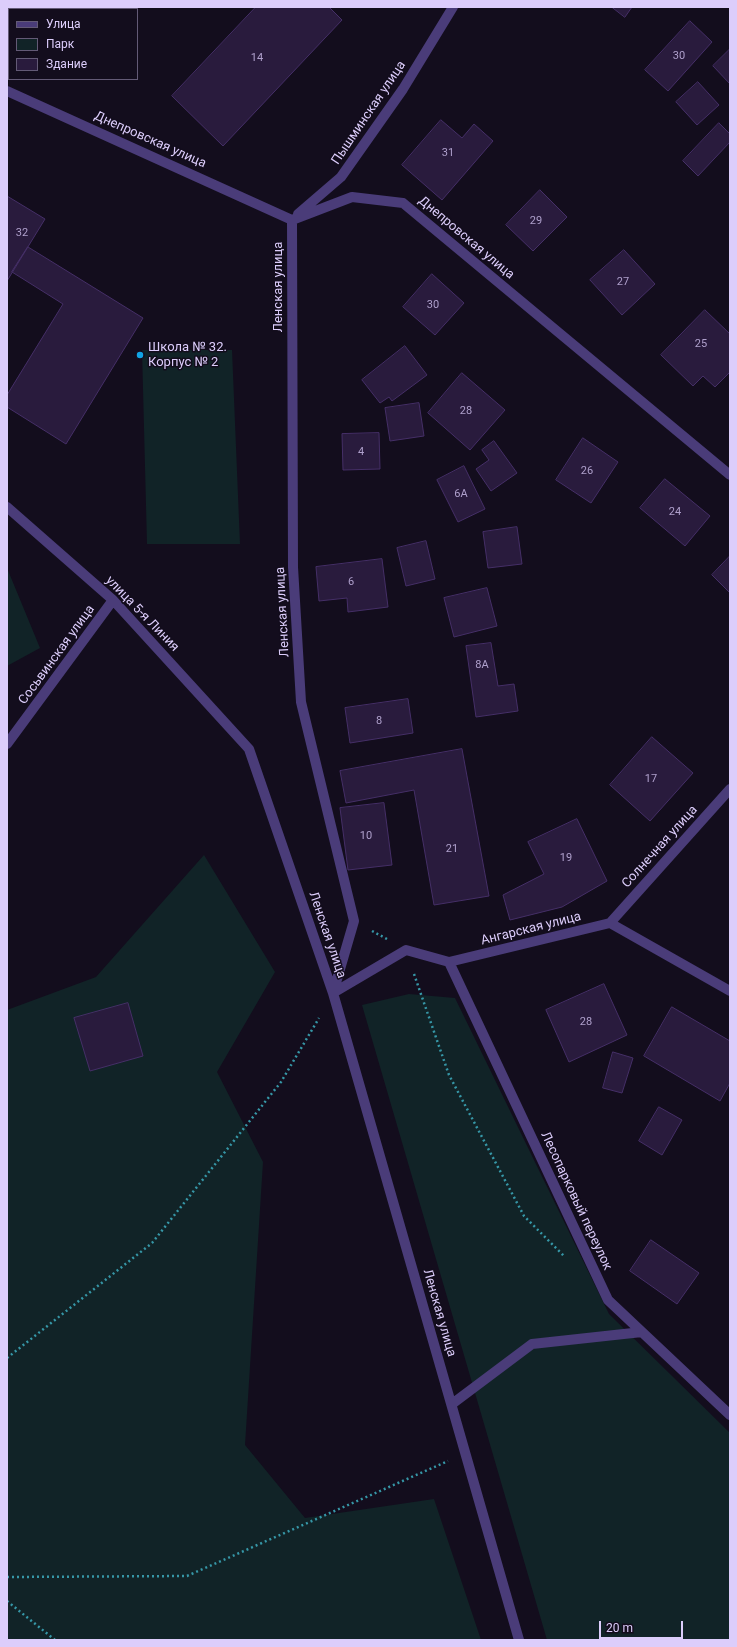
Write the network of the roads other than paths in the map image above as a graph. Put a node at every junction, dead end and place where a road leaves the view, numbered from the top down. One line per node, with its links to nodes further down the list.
1 (453, 7): 3 (street, Пышминская улица)
2 (7, 91): 3 (street, Днепровская улица)
3 (292, 220): 4 (street, Днепровская улица); 13 (street, Ленская улица)
4 (730, 475)
5 (7, 506): 6 (street, улица 5-я Линия)
6 (113, 600): 7 (street, Сосьвинская улица); 8 (street, улица 5-я Линия)
7 (7, 744)
8 (249, 749): 13 (street, Ленская улица)
9 (730, 789): 10 (street, Солнечная улица)
10 (610, 923): 11 (street, Ангарская улица); 12 (street)
11 (449, 962): 13 (street, Ангарская улица); 14 (street, Лесопарковый переулок)
12 (730, 991)
13 (334, 993): 15 (street, Ленская улица)
14 (642, 1332): 15 (street); 16 (street, Лесопарковый переулок)
15 (452, 1404): 17 (street, Ленская улица)
16 (730, 1415)
17 (519, 1640)

